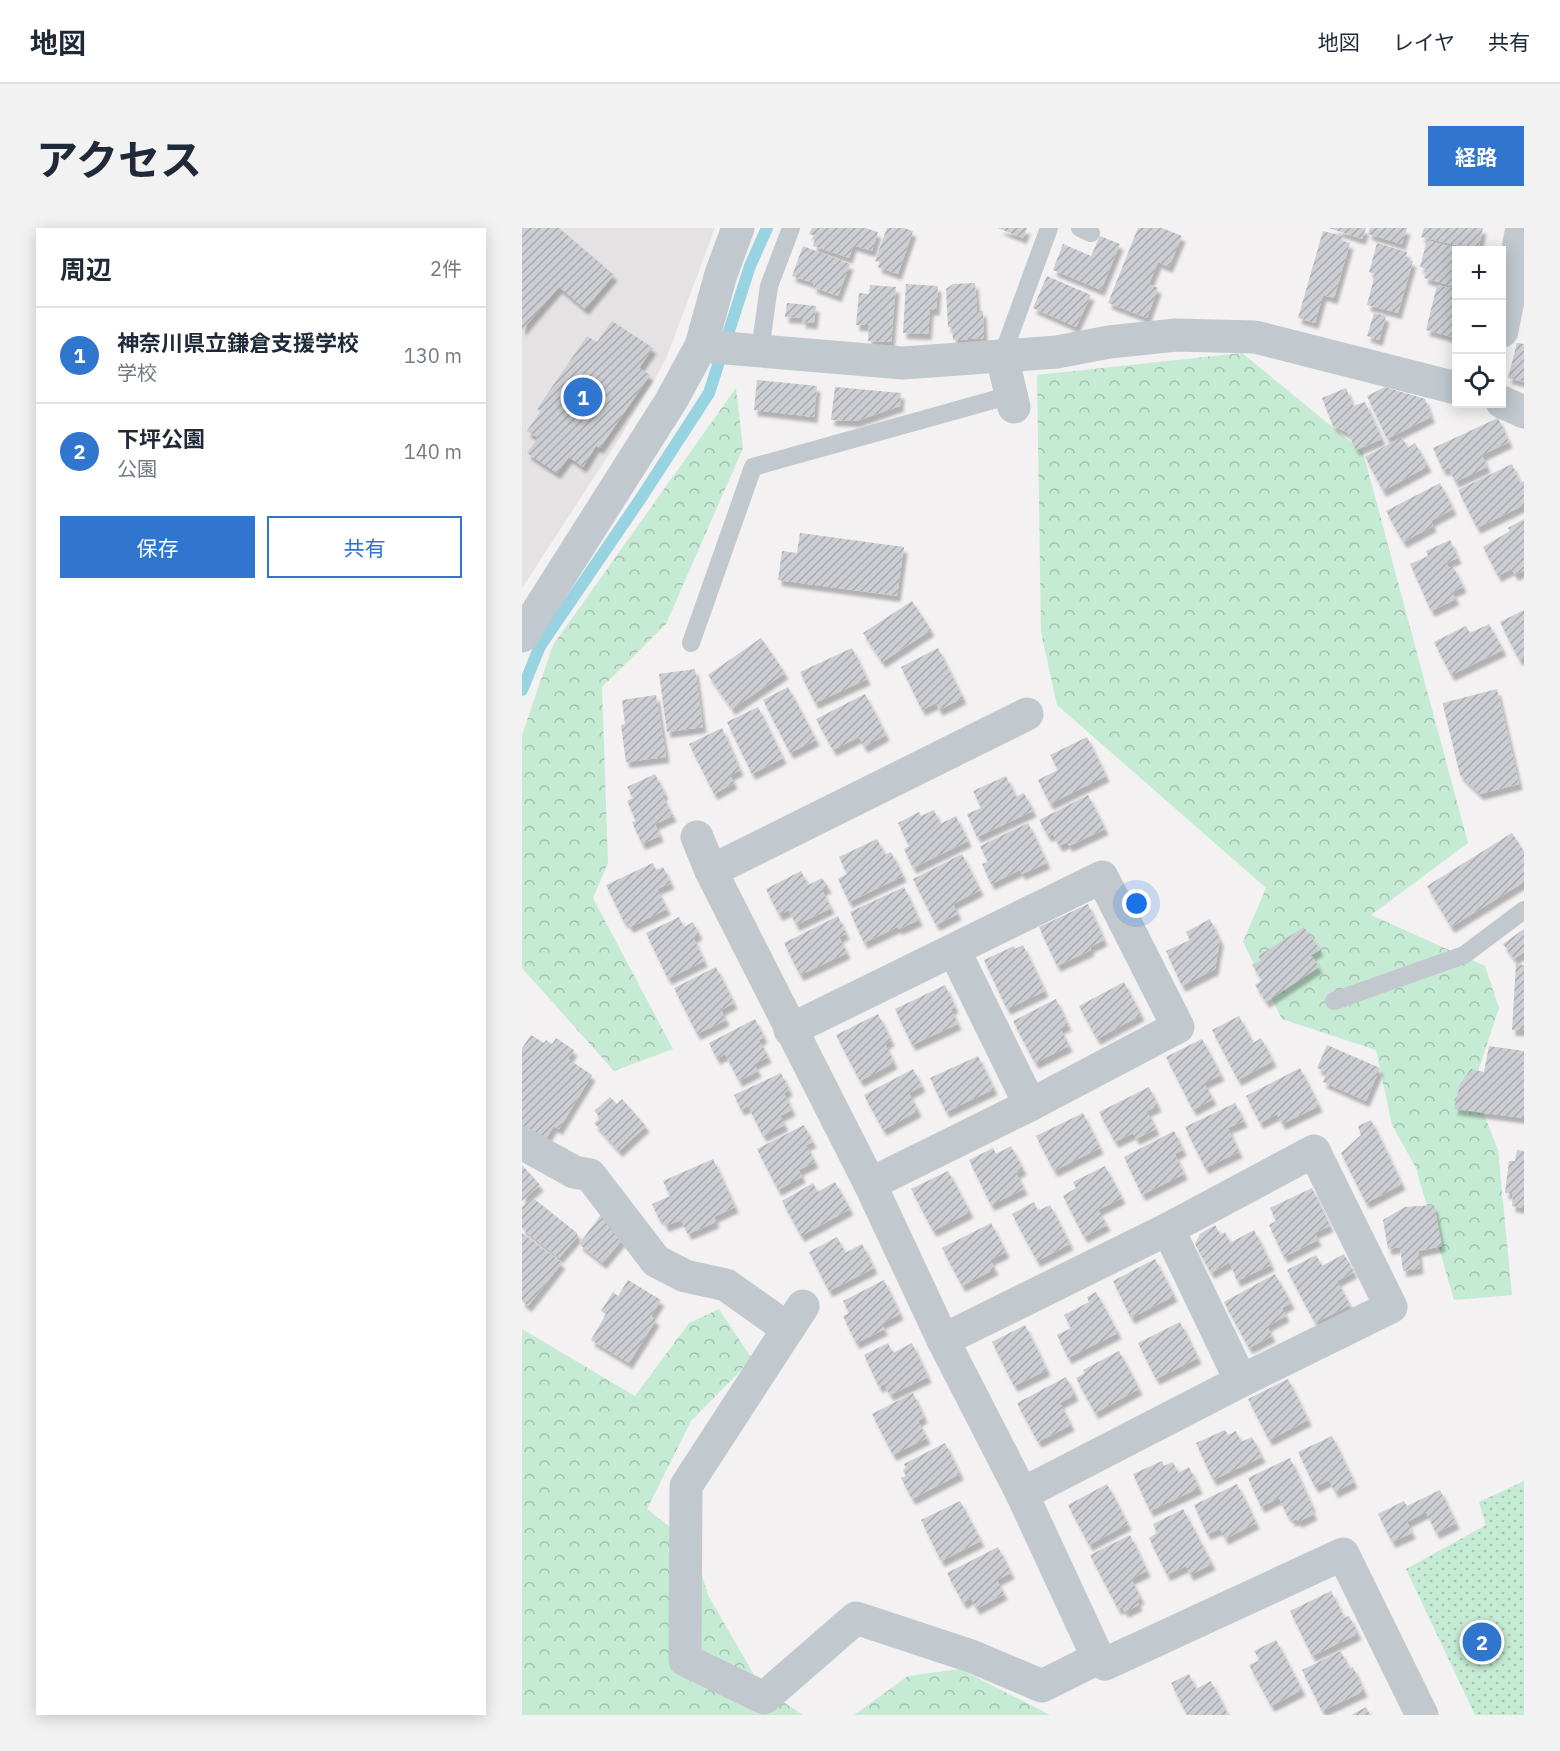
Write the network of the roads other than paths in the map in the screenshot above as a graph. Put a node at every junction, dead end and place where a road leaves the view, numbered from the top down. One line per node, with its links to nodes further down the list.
1 (738, 228): 6 (street)
2 (791, 228): 7 (lane)
3 (1049, 228): 8 (lane)
4 (1522, 228): 5 (street)
5 (1506, 310)
6 (701, 346): 7 (street); 13 (street)
7 (760, 351): 8 (street)
8 (1002, 356): 9 (street); 10 (street)
9 (1452, 387)
10 (1013, 401): 14 (lane)
11 (1506, 404): 12 (street)
12 (1524, 412)
13 (522, 636)
14 (691, 644)
15 (1027, 714): 17 (street)
16 (697, 837): 17 (street)
17 (711, 871): 21 (street)
18 (1524, 910): 20 (lane)
19 (954, 950): 21 (street); 22 (street); 22 (street)
20 (1334, 1000)
21 (790, 1030): 24 (street)
22 (1030, 1105): 24 (street)
23 (522, 1143): 29 (street)
24 (870, 1184): 26 (street)
25 (1168, 1229): 26 (street); 27 (street); 27 (street)
26 (944, 1340): 28 (street)
27 (1241, 1381): 28 (street)
28 (1022, 1494): 29 (street)
29 (1098, 1658): 30 (street)
30 (1422, 1715)

